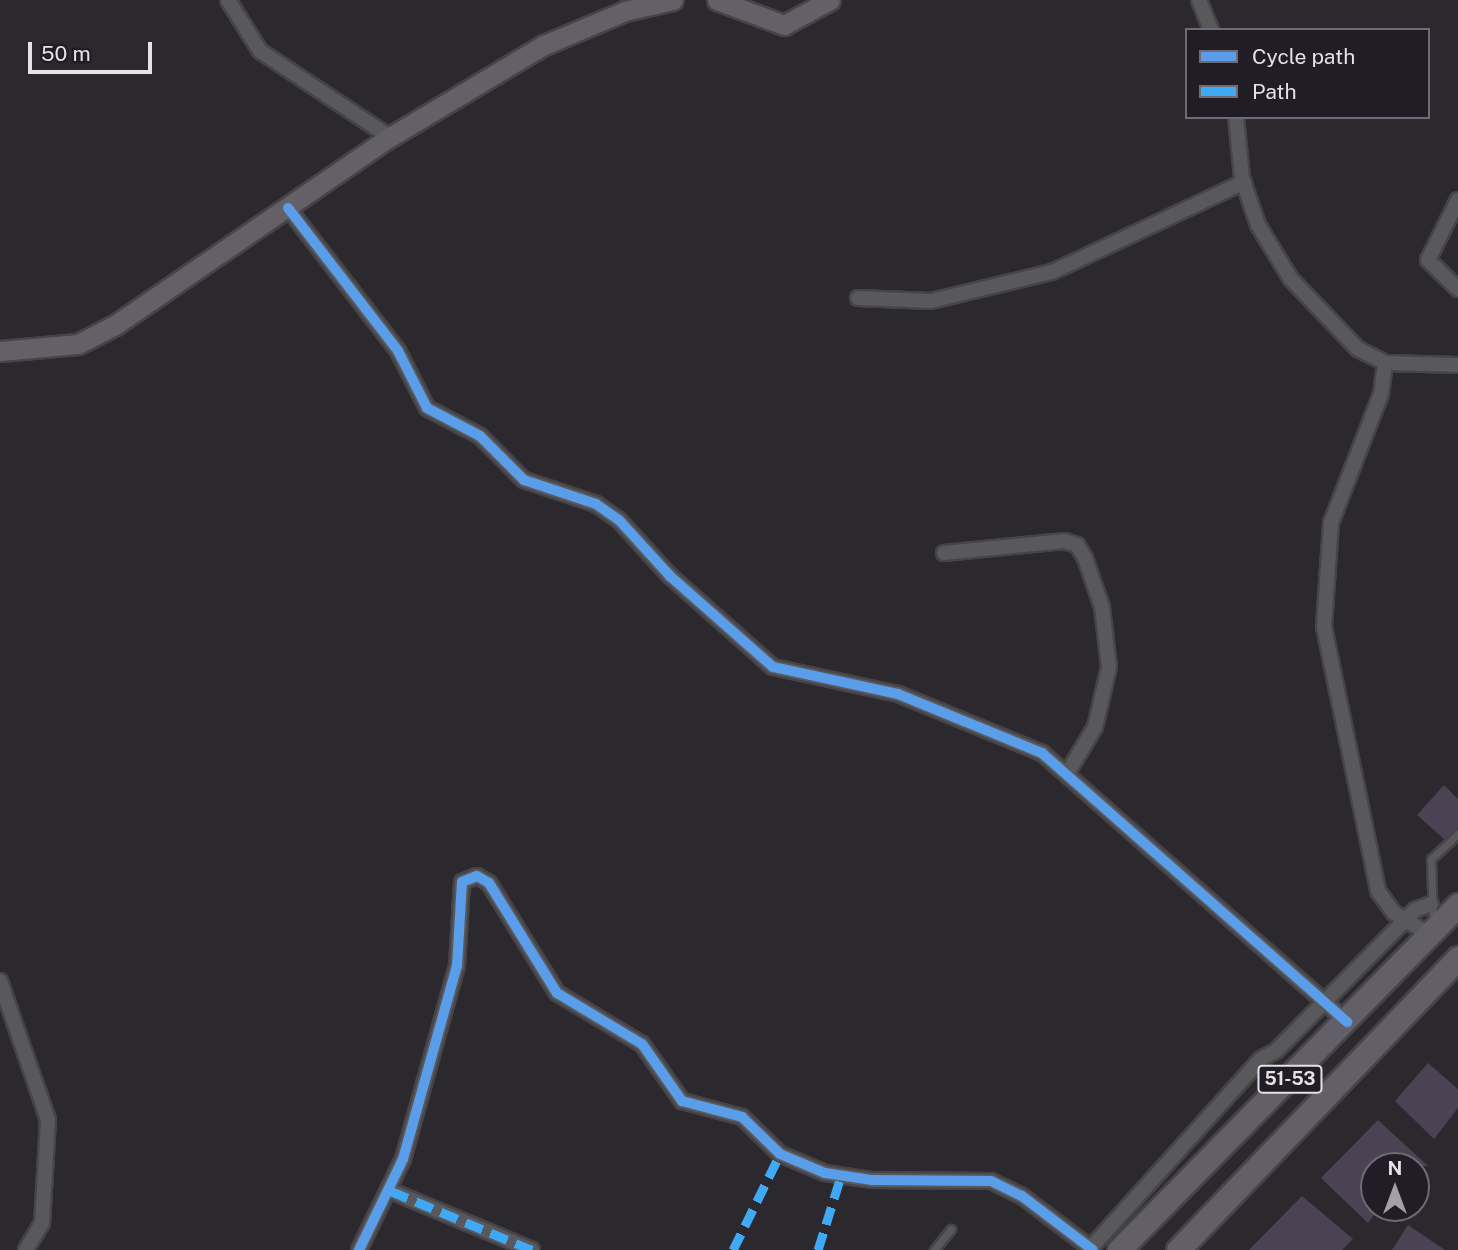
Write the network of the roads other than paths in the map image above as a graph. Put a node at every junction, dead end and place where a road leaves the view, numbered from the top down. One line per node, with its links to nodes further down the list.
1 (228, 0): 8 (street)
2 (673, 0): 8 (street)
3 (717, 0): 4 (street)
4 (830, 0)
5 (1199, 0): 6 (street)
6 (1210, 28)
7 (1236, 119): 9 (street)
8 (390, 137): 11 (street)
9 (1244, 182): 13 (street); 15 (street)
10 (1458, 200): 12 (street)
11 (288, 208): 14 (street); 18 (street)
12 (1458, 289)
13 (858, 298)
14 (0, 351)
15 (1385, 363): 16 (street); 22 (street)
16 (1458, 365)
17 (944, 553): 18 (street)
18 (1068, 772): 26 (street)
19 (1458, 834): 20 (lane)
20 (1431, 904): 22 (street); 23 (lane)
21 (1458, 905): 23 (main road, 51-53)
22 (1405, 919): 23 (street); 26 (street)
23 (1431, 933): 27 (main road, 51-53)
24 (1458, 958): 36 (main road, 51-53)
25 (0, 981): 31 (street)
26 (1323, 1005): 27 (street); 30 (street)
27 (1347, 1022): 35 (main road, 51-53)
28 (391, 1191): 30 (street); 32 (street); 33 (street)
29 (951, 1229): 34 (lane)
30 (1091, 1249)
31 (26, 1250)
32 (359, 1250)
33 (532, 1250)
34 (934, 1250)
35 (1119, 1250)
36 (1178, 1250)

